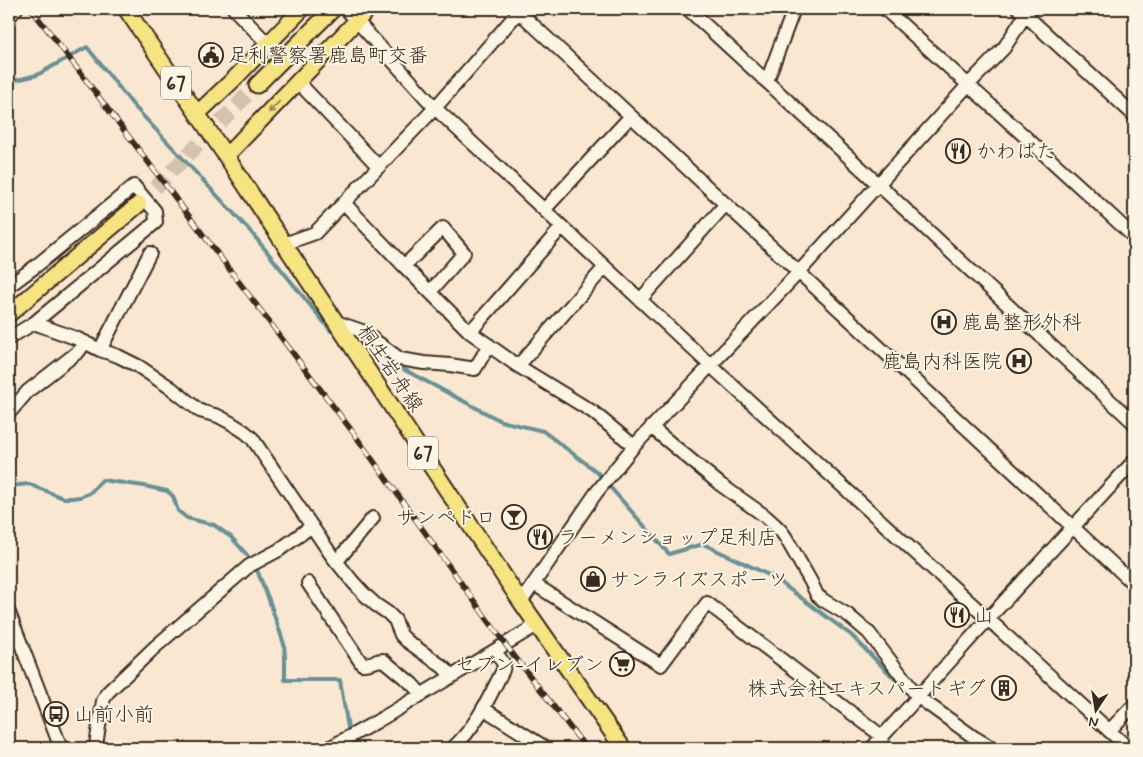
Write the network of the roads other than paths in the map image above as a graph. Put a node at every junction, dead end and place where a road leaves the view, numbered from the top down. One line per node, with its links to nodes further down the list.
1 (16, 9): 13 (street)
2 (126, 9): 21 (main road, 桐生岩舟線 / 67)
3 (234, 9): 15 (street)
4 (302, 9): 15 (main road)
5 (333, 9): 18 (main road)
6 (346, 9): 14 (street)
7 (368, 9): 14 (main road)
8 (688, 9): 16 (street)
9 (794, 9): 16 (street)
10 (885, 9): 19 (street)
11 (519, 10): 20 (street); 23 (street)
12 (1025, 11): 19 (street); 22 (street)
13 (9, 17)
14 (356, 21): 17 (main road); 20 (street)
15 (268, 44): 21 (main road)
16 (766, 81): 26 (street)
17 (298, 82): 24 (main road, one-way to 24); 25 (street)
18 (257, 85)
19 (968, 85): 26 (street); 32 (street)
20 (435, 108): 25 (street); 30 (street)
21 (197, 114): 24 (main road, 桐生岩舟線 / 67)
22 (1134, 114)
23 (631, 116): 29 (street); 30 (street)
24 (226, 156): 33 (main road, 桐生岩舟線 / 67)
25 (379, 167): 27 (street)
26 (878, 184): 37 (street); 52 (street)
27 (344, 203): 33 (street); 35 (street)
28 (139, 204): 41 (main road)
29 (726, 204): 37 (street); 40 (street)
30 (544, 210): 31 (street)
31 (562, 227): 36 (street); 44 (street)
32 (1134, 238)
33 (284, 244): 42 (main road, 桐生岩舟線 / 67)
34 (150, 253): 48 (street)
35 (404, 266): 39 (street); 39 (street)
36 (605, 267): 40 (street); 49 (street)
37 (799, 272): 50 (street); 58 (street)
38 (9, 286): 43 (street)
39 (430, 292): 44 (street)
40 (640, 300): 50 (street)
41 (9, 314)
42 (336, 322): 47 (street); 63 (main road, 桐生岩舟線 / 67)
43 (34, 323): 45 (street); 46 (street)
44 (470, 332): 47 (street)
45 (9, 338)
46 (85, 342): 48 (street); 51 (street)
47 (488, 345): 49 (street)
48 (100, 350): 57 (street)
49 (518, 366): 54 (street)
50 (710, 366): 53 (street); 65 (street)
51 (9, 413)
52 (1134, 423)
53 (651, 427): 54 (street); 70 (street)
54 (634, 446): 61 (street)
55 (1134, 461): 58 (street)
56 (373, 518): 59 (street)
57 (312, 526): 59 (street); 76 (street)
58 (1074, 527): 62 (street); 65 (street)
59 (336, 561): 68 (street)
60 (308, 583): 69 (street)
61 (534, 584): 63 (street); 74 (street)
62 (1134, 584)
63 (521, 602): 66 (main road, 桐生岩舟線 / 67)
64 (9, 613): 75 (street)
65 (988, 619): 70 (street); 73 (street)
66 (537, 625): 67 (street); 80 (main road, 桐生岩舟線 / 67)
67 (494, 651): 68 (street); 72 (street)
68 (452, 676): 69 (street)
69 (422, 694): 77 (street)
70 (918, 697): 74 (street); 81 (street)
71 (1134, 705): 73 (street)
72 (484, 709): 78 (street); 79 (street)
73 (1109, 731): 82 (street)
74 (881, 744)
75 (61, 748)
76 (94, 748)
77 (329, 748)
78 (453, 748)
79 (546, 748)
80 (623, 748)
81 (992, 748)
82 (1128, 748)

